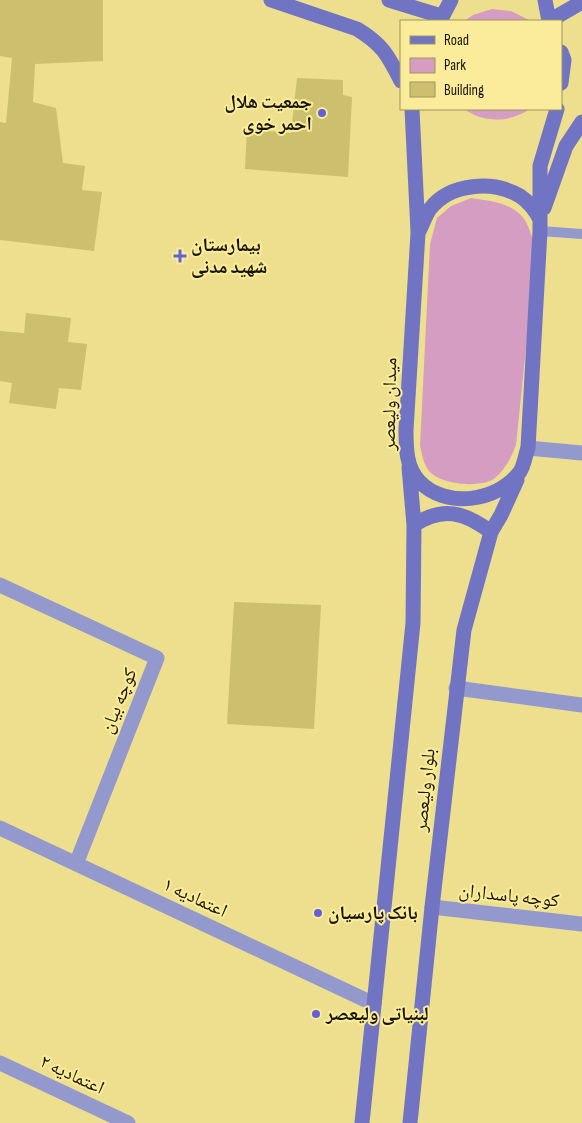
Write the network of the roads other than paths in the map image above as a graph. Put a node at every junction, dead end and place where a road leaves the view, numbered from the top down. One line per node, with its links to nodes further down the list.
1 (271, 0): 11 (main road)
2 (389, 0): 6 (main road)
3 (451, 0): 6 (main road)
4 (544, 0): 7 (main road)
5 (582, 2): 8 (main road)
6 (440, 18)
7 (549, 20)
8 (551, 20)
9 (562, 55): 10 (main road)
10 (562, 75)
11 (400, 79)
12 (412, 110): 16 (main road)
13 (419, 110): 16 (main road)
14 (557, 110): 17 (main road)
15 (582, 122): 17 (main road)
16 (416, 185): 18 (main road)
17 (540, 225): 18 (main road, میدان ولیعصر); 19 (lane); 20 (main road, میدان ولیعصر)
18 (418, 233): 22 (main road, میدان ولیعصر)
19 (582, 234)
20 (528, 448): 21 (street); 23 (main road, میدان ولیعصر)
21 (582, 454)
22 (409, 465): 23 (main road, میدان ولیعصر); 24 (main road, بلوار ولیعصر)
23 (520, 472): 25 (main road, بلوار ولیعصر)
24 (414, 525): 25 (main road); 33 (main road, بلوار ولیعصر)
25 (491, 532): 27 (main road, بلوار ولیعصر)
26 (0, 585): 30 (street, کوچه بیان)
27 (456, 688): 28 (street); 31 (main road, بلوار ولیعصر)
28 (582, 705)
29 (0, 828): 30 (street, اعتمادیه ۱)
30 (76, 864): 33 (street, اعتمادیه ۱)
31 (432, 908): 32 (street, کوچه پاسداران); 37 (main road, بلوار ولیعصر)
32 (582, 924)
33 (374, 1004): 36 (main road, بلوار ولیعصر)
34 (0, 1063): 35 (street, اعتمادیه ۲)
35 (128, 1123)
36 (362, 1123)
37 (410, 1123)

